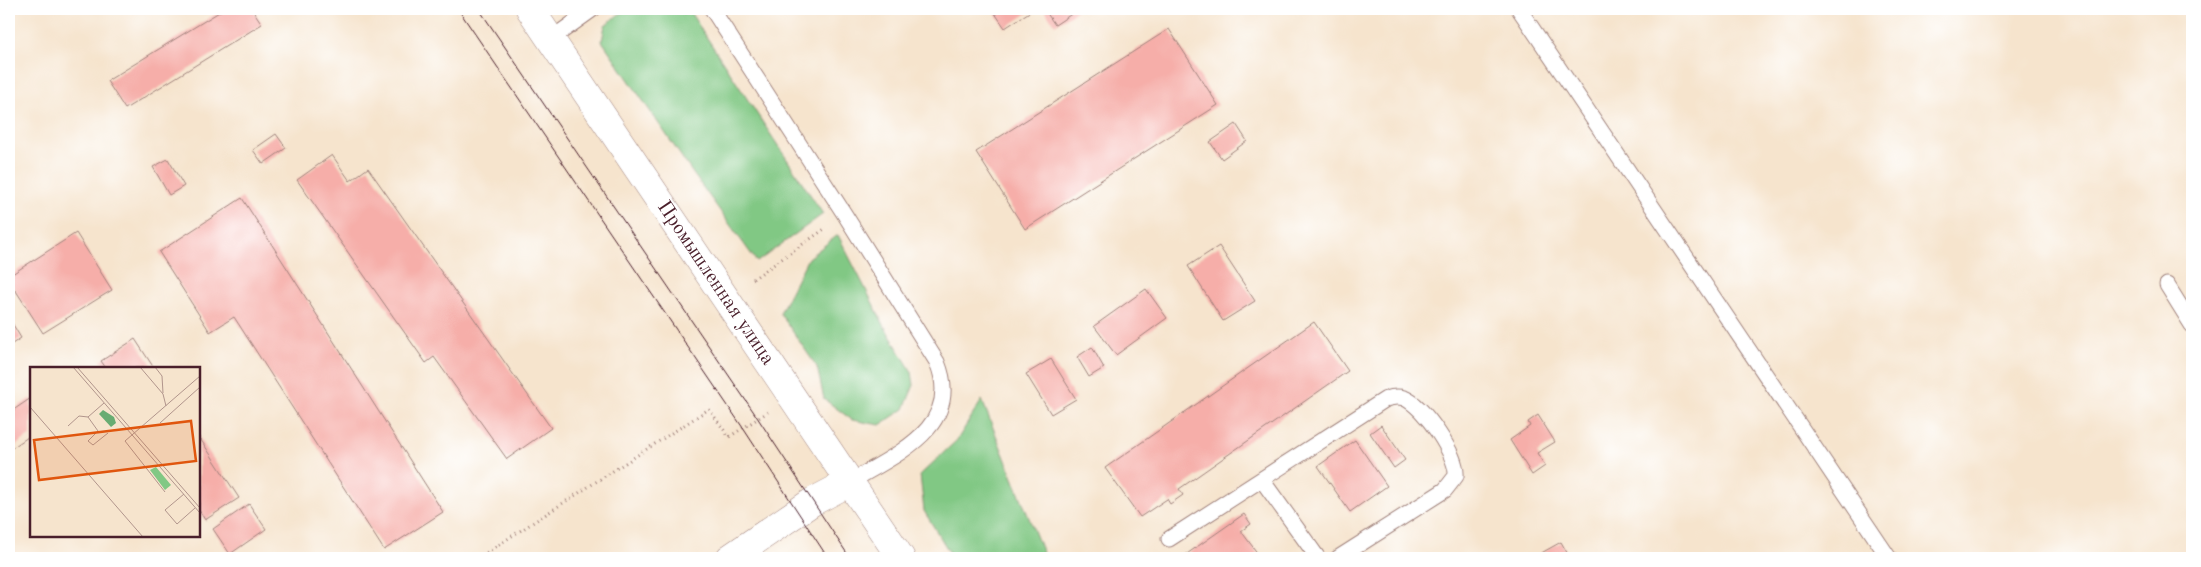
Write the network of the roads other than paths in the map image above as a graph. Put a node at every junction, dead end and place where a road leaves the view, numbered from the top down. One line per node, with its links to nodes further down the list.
1 (530, 9): 5 (street, Промышленная улица)
2 (593, 9): 5 (lane)
3 (712, 9): 9 (lane)
4 (1519, 9): 15 (lane)
5 (551, 39): 9 (street, Промышленная улица)
6 (2167, 284): 7 (lane)
7 (2192, 325)
8 (1262, 480): 10 (lane); 13 (lane); 14 (lane)
9 (850, 482): 11 (street); 12 (street, Промышленная улица)
10 (1169, 539)
11 (730, 558)
12 (901, 558)
13 (1318, 558)
14 (1338, 558)
15 (1890, 558)

